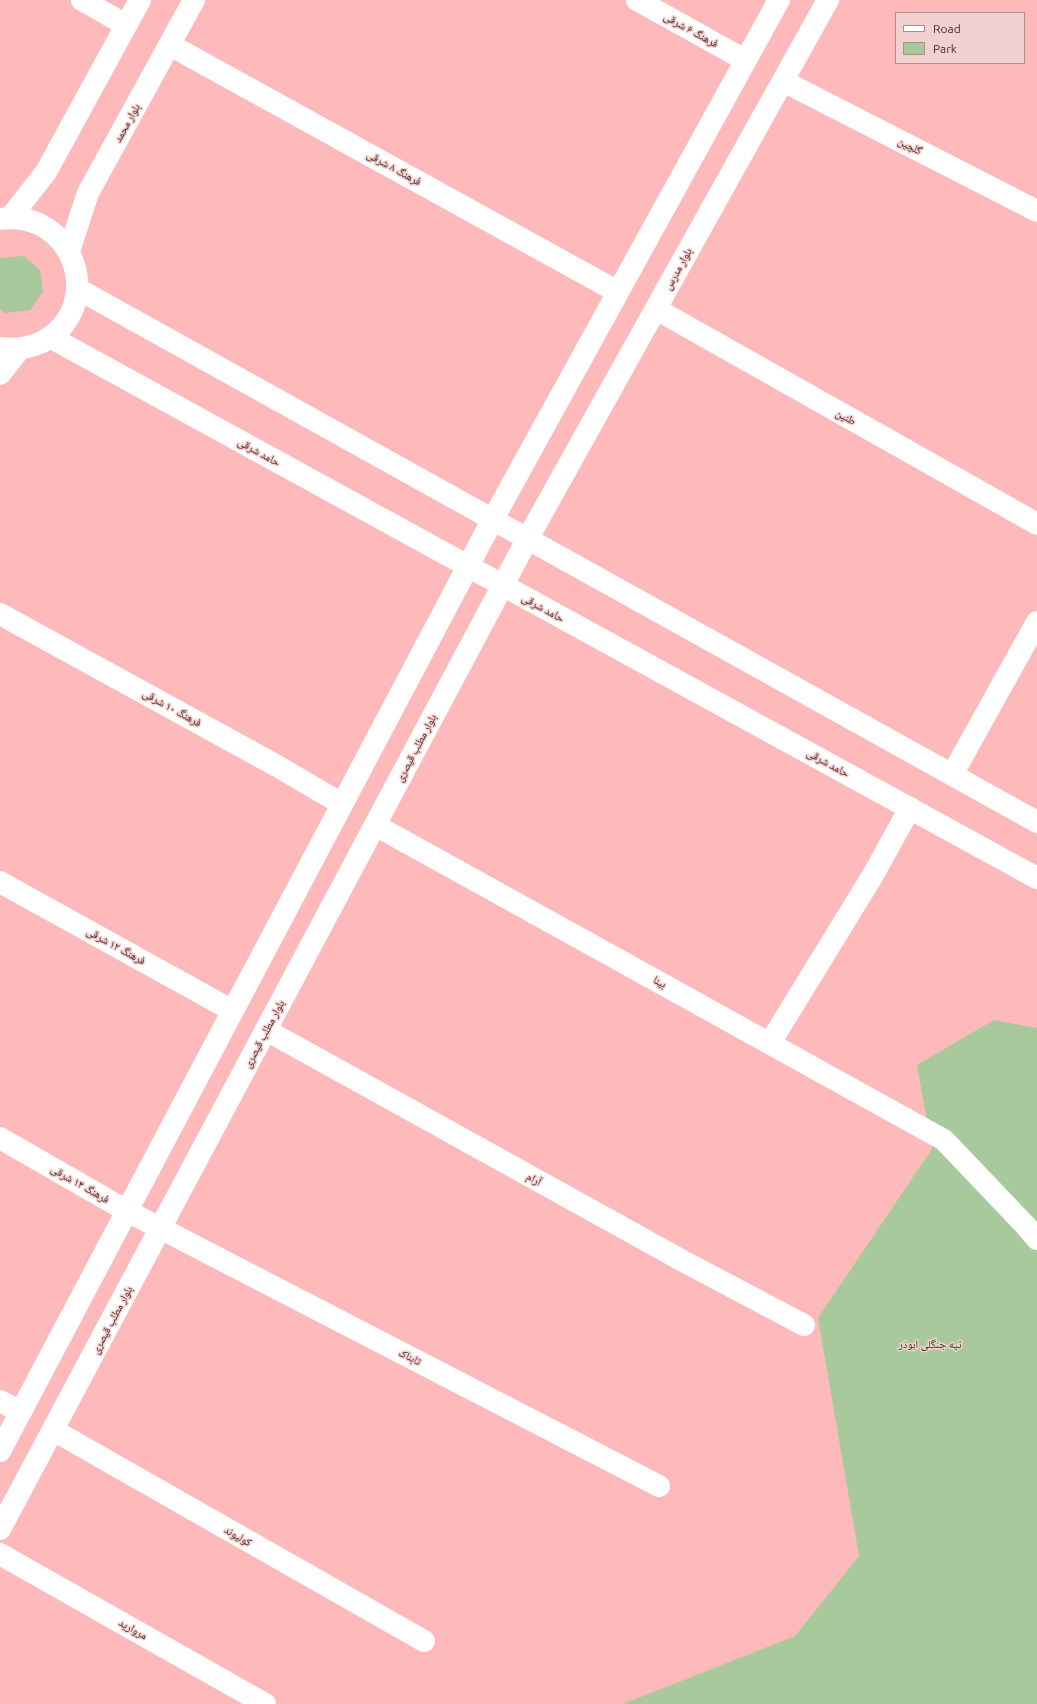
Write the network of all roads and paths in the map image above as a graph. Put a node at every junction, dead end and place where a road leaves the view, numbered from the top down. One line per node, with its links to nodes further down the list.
1 (82, 0): 7 (street)
2 (140, 0): 7 (street)
3 (194, 0): 8 (street, بلوار محمد)
4 (637, 0): 9 (street, فرهنگ ۶ شرقی)
5 (779, 0): 9 (street)
6 (828, 0): 10 (street, بلوار مدرس)
7 (126, 25): 12 (street)
8 (170, 45): 13 (street, بلوار محمد); 15 (street, فرهنگ ۸ شرقی)
9 (745, 60): 15 (street)
10 (783, 81): 11 (street, گلچین); 16 (street, بلوار مدرس)
11 (1037, 212)
12 (5, 219): 13 (street)
13 (69, 251): 14 (street)
14 (78, 289): 17 (street); 20 (street)
15 (618, 292): 20 (street)
16 (656, 309): 21 (street, طنین); 22 (street, بلوار مدرس)
17 (50, 338): 18 (street); 23 (street, حامد شرقی)
18 (10, 348): 19 (street)
19 (0, 374)
20 (493, 519): 22 (street); 23 (street)
21 (1037, 524)
22 (528, 538): 24 (street, بلوار مطلب قیصری); 27 (street)
23 (468, 566): 24 (street, حامد شرقی); 28 (street)
24 (503, 586): 29 (street, حامد شرقی); 31 (street, بلوار مطلب قیصری)
25 (0, 614): 28 (street, فرهنگ ۱۰ شرقی)
26 (1037, 622): 27 (street)
27 (952, 775): 30 (street)
28 (342, 804): 34 (street)
29 (910, 808): 32 (street, حامد شرقی); 36 (street)
30 (1037, 822)
31 (375, 825): 35 (street, بلوار مطلب قیصری); 36 (street, بینا)
32 (1037, 878)
33 (0, 882): 34 (street, فرهنگ ۱۲ شرقی)
34 (233, 1011): 38 (street)
35 (266, 1030): 39 (street, بلوار مطلب قیصری); 41 (street, آرام)
36 (770, 1043): 40 (street, بینا)
37 (0, 1138): 38 (street, فرهنگ ۱۴ شرقی)
38 (127, 1211): 39 (street, فرهنگ ۱۴ شرقی); 43 (street)
39 (161, 1228): 44 (street, بلوار مطلب قیصری); 46 (street, تابناک)
40 (1037, 1239)
41 (804, 1325)
42 (0, 1401): 43 (street)
43 (20, 1412): 45 (street)
44 (53, 1430): 47 (street, بلوار مطلب قیصری); 49 (street, کولیوند)
45 (0, 1451)
46 (659, 1486)
47 (0, 1529)
48 (0, 1554): 50 (street, مروارید)
49 (424, 1641)
50 (266, 1704)

